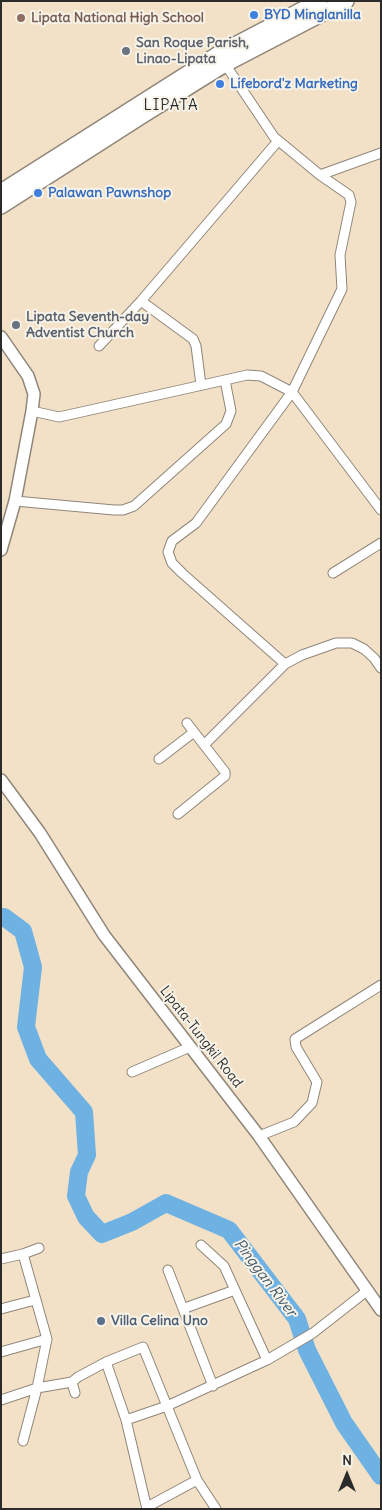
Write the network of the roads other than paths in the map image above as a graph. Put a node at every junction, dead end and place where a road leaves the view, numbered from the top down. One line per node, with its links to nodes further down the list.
1 (332, 3): 2 (highway); 6 (highway)
2 (225, 64): 3 (street); 7 (highway)
3 (278, 141): 5 (street); 8 (street)
4 (381, 154): 5 (street)
5 (320, 175): 13 (street)
6 (1, 192)
7 (1, 206)
8 (141, 301): 10 (street); 12 (street)
9 (1, 336): 14 (street)
10 (100, 346)
11 (225, 380): 12 (street); 13 (street); 15 (street)
12 (201, 385): 14 (street)
13 (292, 392): 16 (street); 20 (street)
14 (32, 411): 15 (street)
15 (15, 501): 18 (street)
16 (381, 510)
17 (381, 543): 19 (street)
18 (1, 550)
19 (332, 573)
20 (285, 664): 21 (street); 24 (street)
21 (381, 668)
22 (187, 723): 23 (street)
23 (194, 732): 24 (street); 25 (street)
24 (204, 745): 27 (street)
25 (158, 758)
26 (1, 780): 29 (street, Lipata-Tungkil Road)
27 (178, 814)
28 (381, 985): 31 (street)
29 (190, 1047): 30 (street); 31 (street, Lipata-Tungkil Road)
30 (132, 1072)
31 (259, 1136): 38 (street, Lipata-Tungkil Road)
32 (201, 1245): 37 (street)
33 (39, 1248): 34 (street)
34 (23, 1254): 35 (street); 39 (street)
35 (1, 1259)
36 (168, 1270): 40 (street)
37 (235, 1290): 40 (street); 45 (street)
38 (368, 1290): 42 (street, Lipata-Tungkil Road); 45 (street)
39 (35, 1300): 41 (street); 43 (street)
40 (185, 1308): 48 (street)
41 (1, 1309)
42 (381, 1310)
43 (47, 1338): 44 (street); 49 (street)
44 (1, 1352)
45 (267, 1360): 48 (street)
46 (106, 1362): 47 (street); 52 (street); 53 (street)
47 (72, 1382): 49 (street); 50 (street)
48 (213, 1386): 52 (street)
49 (37, 1388): 51 (street); 54 (street)
50 (74, 1393)
51 (1, 1400)
52 (167, 1406): 53 (street); 55 (street)
53 (126, 1420): 56 (street)
54 (23, 1441)
55 (197, 1480): 56 (street); 57 (street)
56 (147, 1508)
57 (216, 1509)

